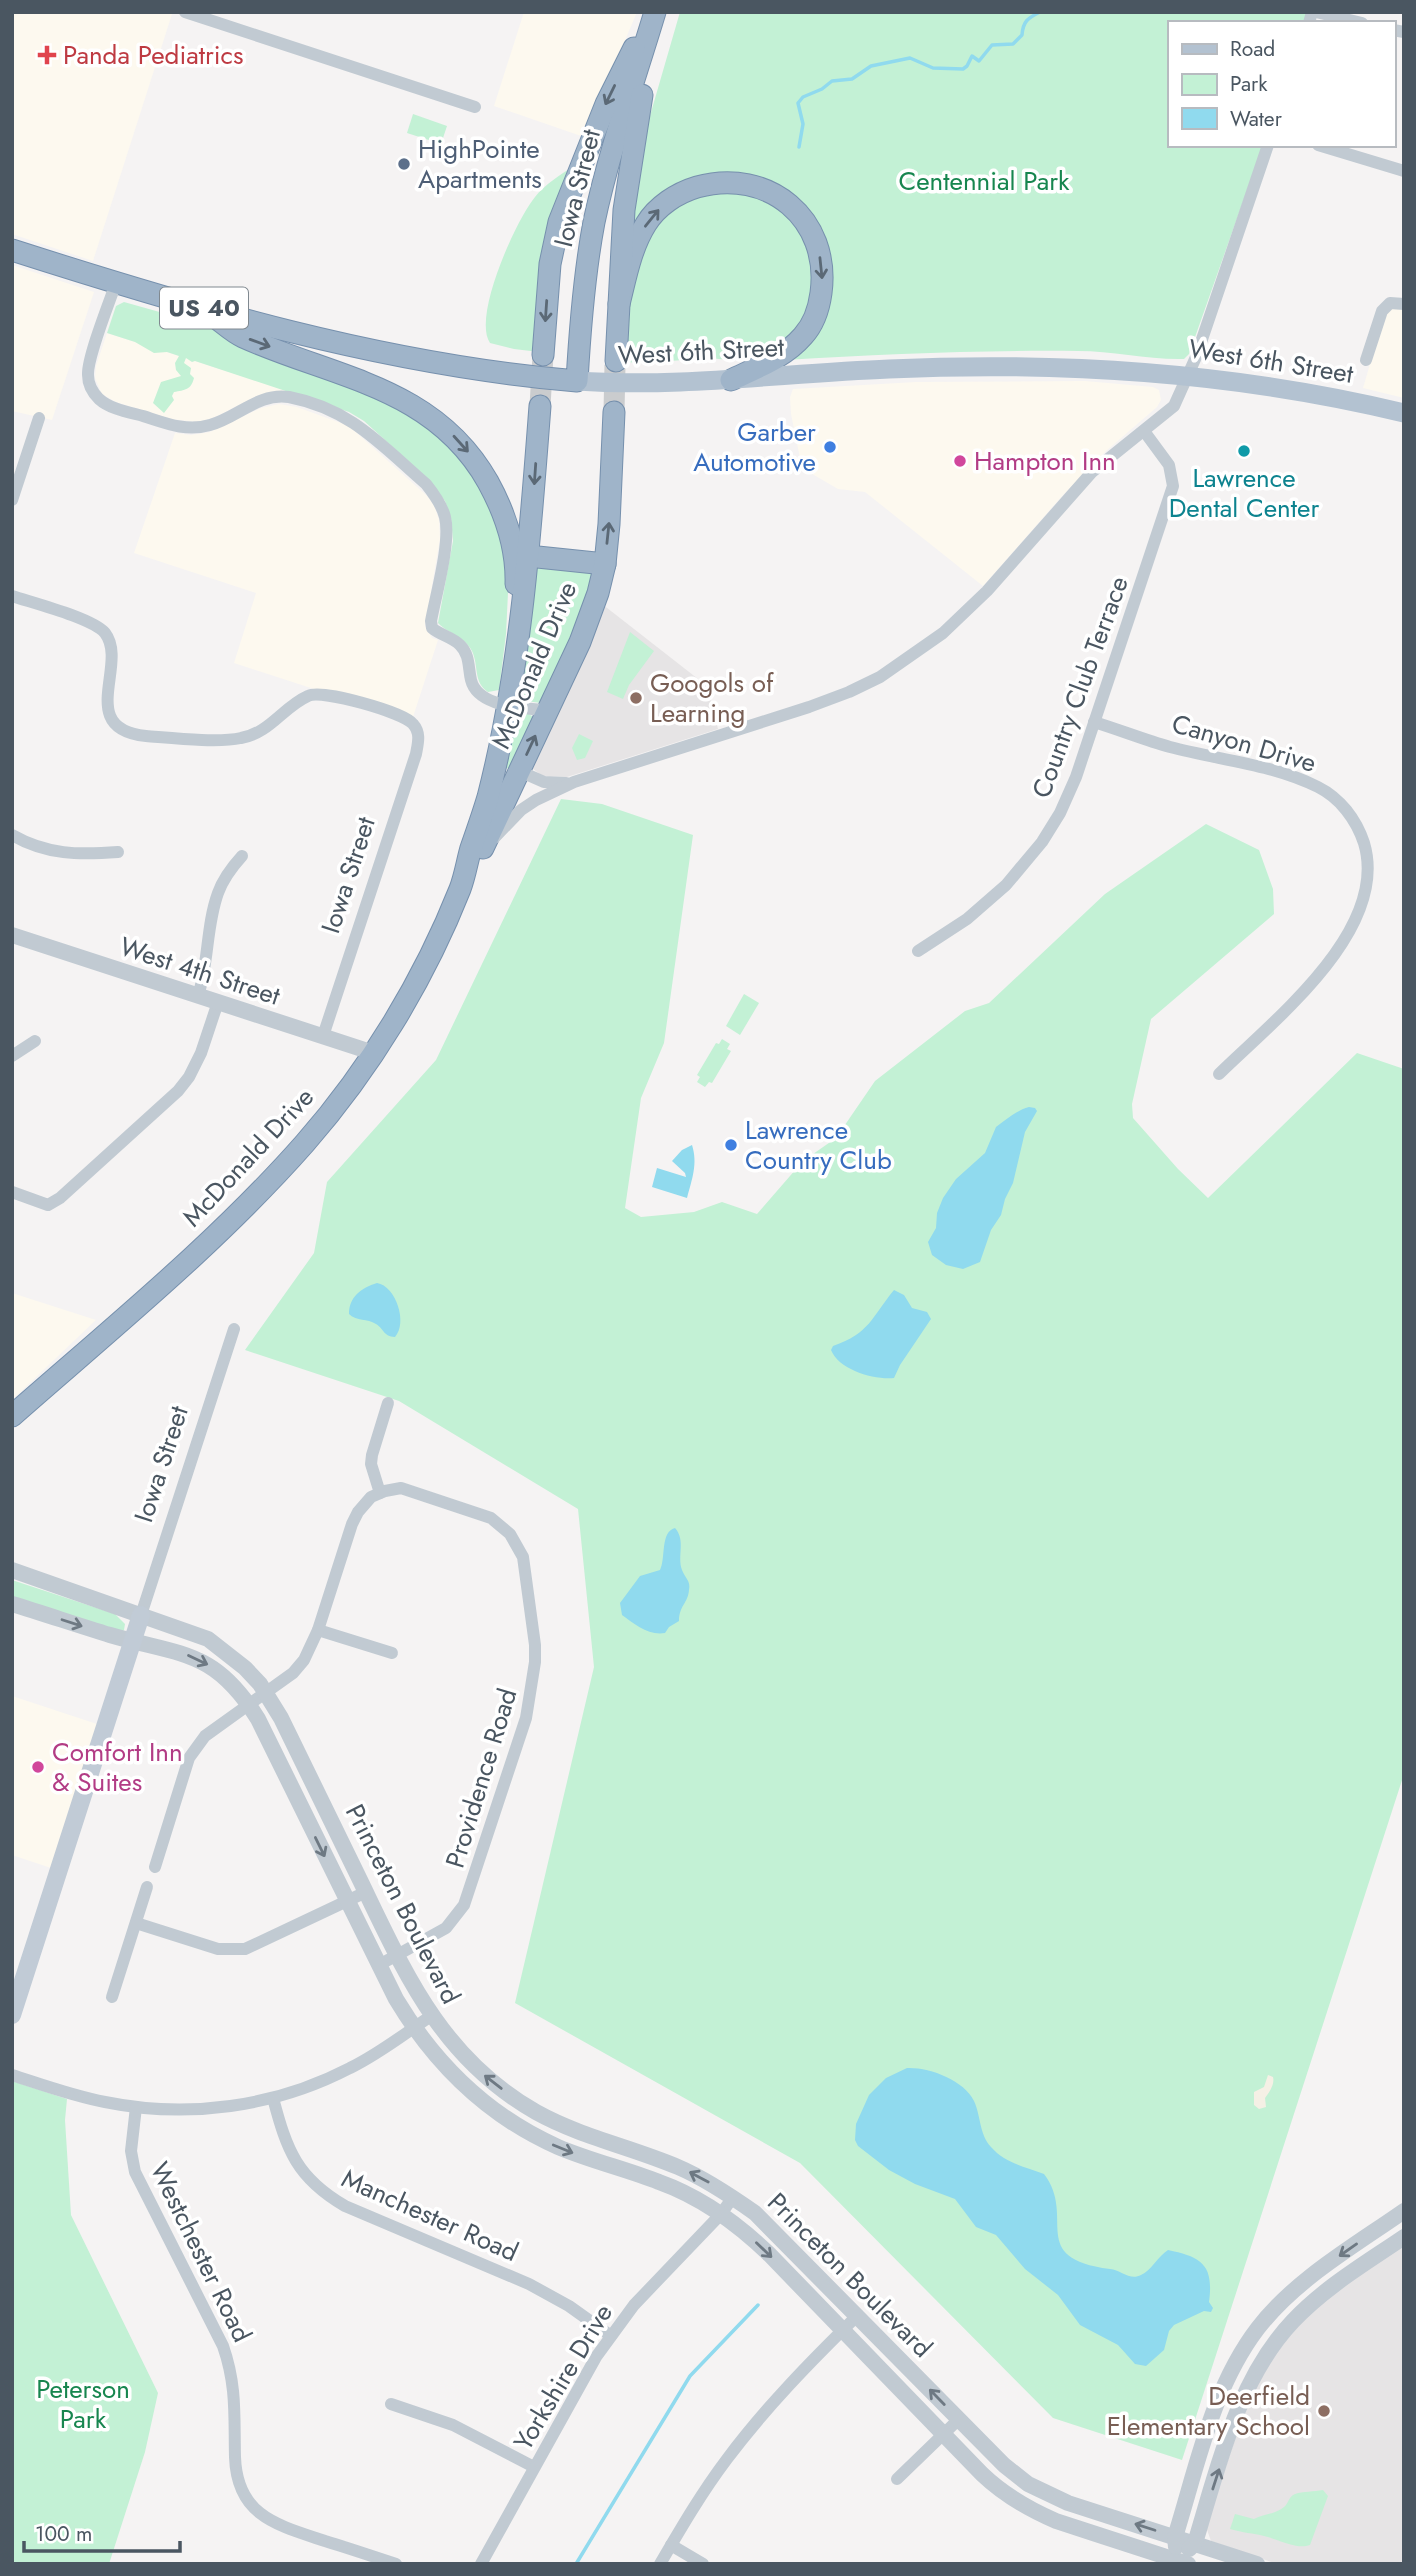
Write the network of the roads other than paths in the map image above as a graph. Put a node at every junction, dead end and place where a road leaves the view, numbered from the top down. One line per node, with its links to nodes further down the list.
1 (185, 12): 5 (street)
2 (655, 12): 11 (highway); 14 (highway, one-way to 14); 19 (highway, Iowa Street)
3 (1314, 12): 4 (street)
4 (1353, 21)
5 (475, 107)
6 (1267, 147): 17 (street)
7 (1325, 147): 8 (street)
8 (1404, 171)
9 (12, 250): 10 (highway, West 6th Street / US 40)
10 (116, 283): 13 (highway, West 6th Street / US 40); 30 (street)
11 (619, 304): 16 (highway); 18 (highway, one-way to 18)
12 (1404, 304): 15 (street)
13 (202, 308): 19 (highway, West 6th Street / US 40); 29 (highway, one-way to 29)
14 (543, 355)
15 (1366, 360)
16 (615, 361)
17 (1188, 375): 18 (main road, West 6th Street); 22 (main road, West 6th Street); 24 (street)
18 (731, 380): 19 (main road, West 6th Street)
19 (577, 381)
20 (540, 406): 26 (highway, McDonald Drive, one-way to 26)
21 (614, 412): 27 (highway, McDonald Drive, one-way to 21)
22 (1404, 413)
23 (39, 418): 25 (street)
24 (1144, 431): 32 (street, Country Club Terrace); 35 (street)
25 (12, 500)
26 (528, 556): 27 (highway); 29 (highway, McDonald Drive)
27 (605, 564): 31 (highway, McDonald Drive)
28 (12, 596): 45 (street, Iowa Street)
29 (517, 634): 30 (highway, McDonald Drive)
30 (508, 705): 31 (street); 34 (highway, McDonald Drive)
31 (547, 711): 33 (highway, McDonald Drive, one-way to 31)
32 (1094, 722): 42 (street, Country Club Terrace); 49 (street, Canyon Drive)
33 (519, 771): 34 (street); 35 (street); 37 (highway, McDonald Drive)
34 (493, 777): 40 (highway, McDonald Drive)
35 (574, 782): 37 (street)
36 (12, 835): 38 (street)
37 (482, 851): 40 (highway, McDonald Drive)
38 (118, 852)
39 (242, 856): 43 (street)
40 (461, 886): 47 (highway, McDonald Drive)
41 (12, 935): 43 (street, West 4th Street)
42 (918, 951)
43 (198, 996): 44 (street, West 4th Street)
44 (218, 1002): 45 (street, West 4th Street); 50 (street)
45 (323, 1036): 47 (street, West 4th Street)
46 (34, 1041): 48 (street)
47 (374, 1053): 53 (highway, McDonald Drive)
48 (12, 1056)
49 (1219, 1074)
50 (12, 1192)
51 (234, 1329): 57 (street, Iowa Street)
52 (388, 1403): 54 (street)
53 (12, 1416)
54 (380, 1493): 58 (street); 68 (street, Providence Road)
55 (12, 1570): 57 (street, Princeton Boulevard)
56 (12, 1604): 59 (street, Princeton Boulevard, one-way to 59)
57 (141, 1615): 59 (main road); 61 (street, Princeton Boulevard)
58 (318, 1630): 60 (street); 61 (street)
59 (133, 1640): 62 (street, Princeton Boulevard, one-way to 62); 71 (main road)
60 (392, 1653)
61 (266, 1692): 62 (street); 65 (street, Princeton Boulevard)
62 (249, 1704): 63 (street); 66 (street, Princeton Boulevard, one-way to 66)
63 (155, 1867)
64 (148, 1887): 67 (street)
65 (366, 1892): 66 (street); 68 (street, Princeton Boulevard)
66 (346, 1901): 67 (street); 69 (street, Princeton Boulevard)
67 (136, 1923): 70 (street)
68 (397, 1956): 69 (street, Providence Road); 72 (street, Princeton Boulevard)
69 (379, 1965): 73 (street, Princeton Boulevard)
70 (112, 1997)
71 (12, 2015)
72 (431, 2016): 73 (street); 77 (street, Princeton Boulevard, one-way to 72)
73 (414, 2028): 75 (street); 79 (street, Princeton Boulevard, one-way to 79)
74 (12, 2075): 76 (street)
75 (274, 2098): 76 (street); 83 (street, Manchester Road)
76 (136, 2107): 93 (street, Westchester Road)
77 (733, 2197): 79 (street, Yorkshire Drive); 81 (street, Princeton Boulevard)
78 (1404, 2211): 89 (street, one-way to 89)
79 (721, 2214): 82 (street, Princeton Boulevard, one-way to 82); 83 (street, Yorkshire Drive)
80 (1404, 2237): 90 (street, one-way to 80)
81 (858, 2315): 82 (street); 85 (street, Princeton Boulevard, one-way to 81)
82 (842, 2330): 86 (street, Princeton Boulevard); 91 (street)
83 (611, 2336): 87 (street, Yorkshire Drive)
84 (391, 2404): 87 (street)
85 (959, 2419): 86 (street); 89 (street, Princeton Boulevard, one-way to 85)
86 (943, 2434): 88 (street); 92 (street, Princeton Boulevard)
87 (534, 2467): 94 (street, Yorkshire Drive)
88 (897, 2479)
89 (1175, 2537): 90 (street, Princeton Boulevard); 92 (street)
90 (1195, 2543): 92 (street); 97 (street, Princeton Boulevard)
91 (671, 2545): 95 (street); 96 (street)
92 (1183, 2562)
93 (396, 2564)
94 (481, 2564)
95 (660, 2564)
96 (703, 2564)
97 (1257, 2564)

